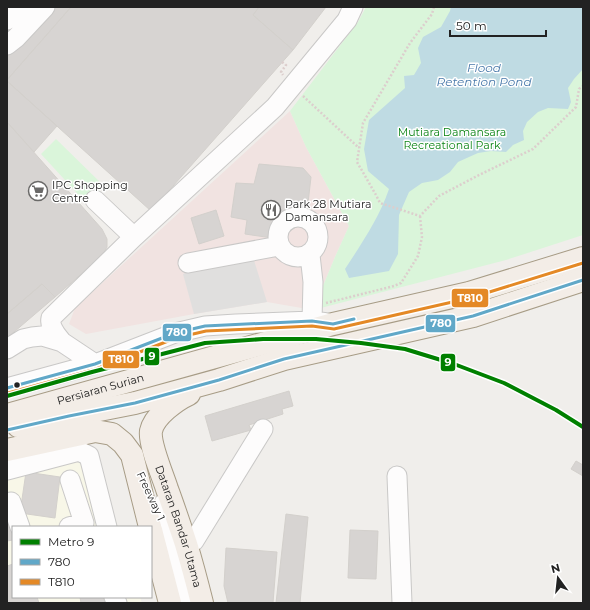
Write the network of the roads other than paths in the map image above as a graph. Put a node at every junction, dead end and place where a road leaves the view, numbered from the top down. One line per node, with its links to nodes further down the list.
1 (22, 7): 4 (street)
2 (45, 7): 5 (street)
3 (353, 7): 7 (street)
4 (7, 20)
5 (7, 45)
6 (95, 200): 7 (street)
7 (134, 237): 15 (street)
8 (280, 246): 9 (street); 9 (street); 11 (street)
9 (310, 255): 13 (street)
10 (583, 258): 14 (main road, Persiaran Surian)
11 (188, 263)
12 (583, 280): 18 (main road)
13 (312, 314): 14 (street, Persiaran Surian); 17 (street, Persiaran Surian)
14 (333, 324): 20 (main road, Persiaran Surian)
15 (62, 342): 16 (street); 17 (street)
16 (7, 349)
17 (95, 364): 19 (street, Persiaran Surian)
18 (220, 380): 20 (main road); 33 (main road, Dataran Bandar Utama)
19 (7, 388)
20 (11, 428)
21 (263, 429): 33 (street)
22 (7, 450): 23 (main road)
23 (132, 455): 31 (main road); 33 (street, Freeway 1)
24 (7, 470): 30 (street)
25 (397, 476): 37 (street)
26 (70, 480): 29 (street)
27 (7, 503): 28 (street)
28 (20, 526)
29 (73, 526)
30 (107, 526)
31 (150, 526)
32 (152, 534): 34 (main road)
33 (178, 541): 35 (street, Freeway 1); 36 (main road, Dataran Bandar Utama)
34 (170, 603)
35 (188, 603)
36 (202, 603)
37 (402, 603)

